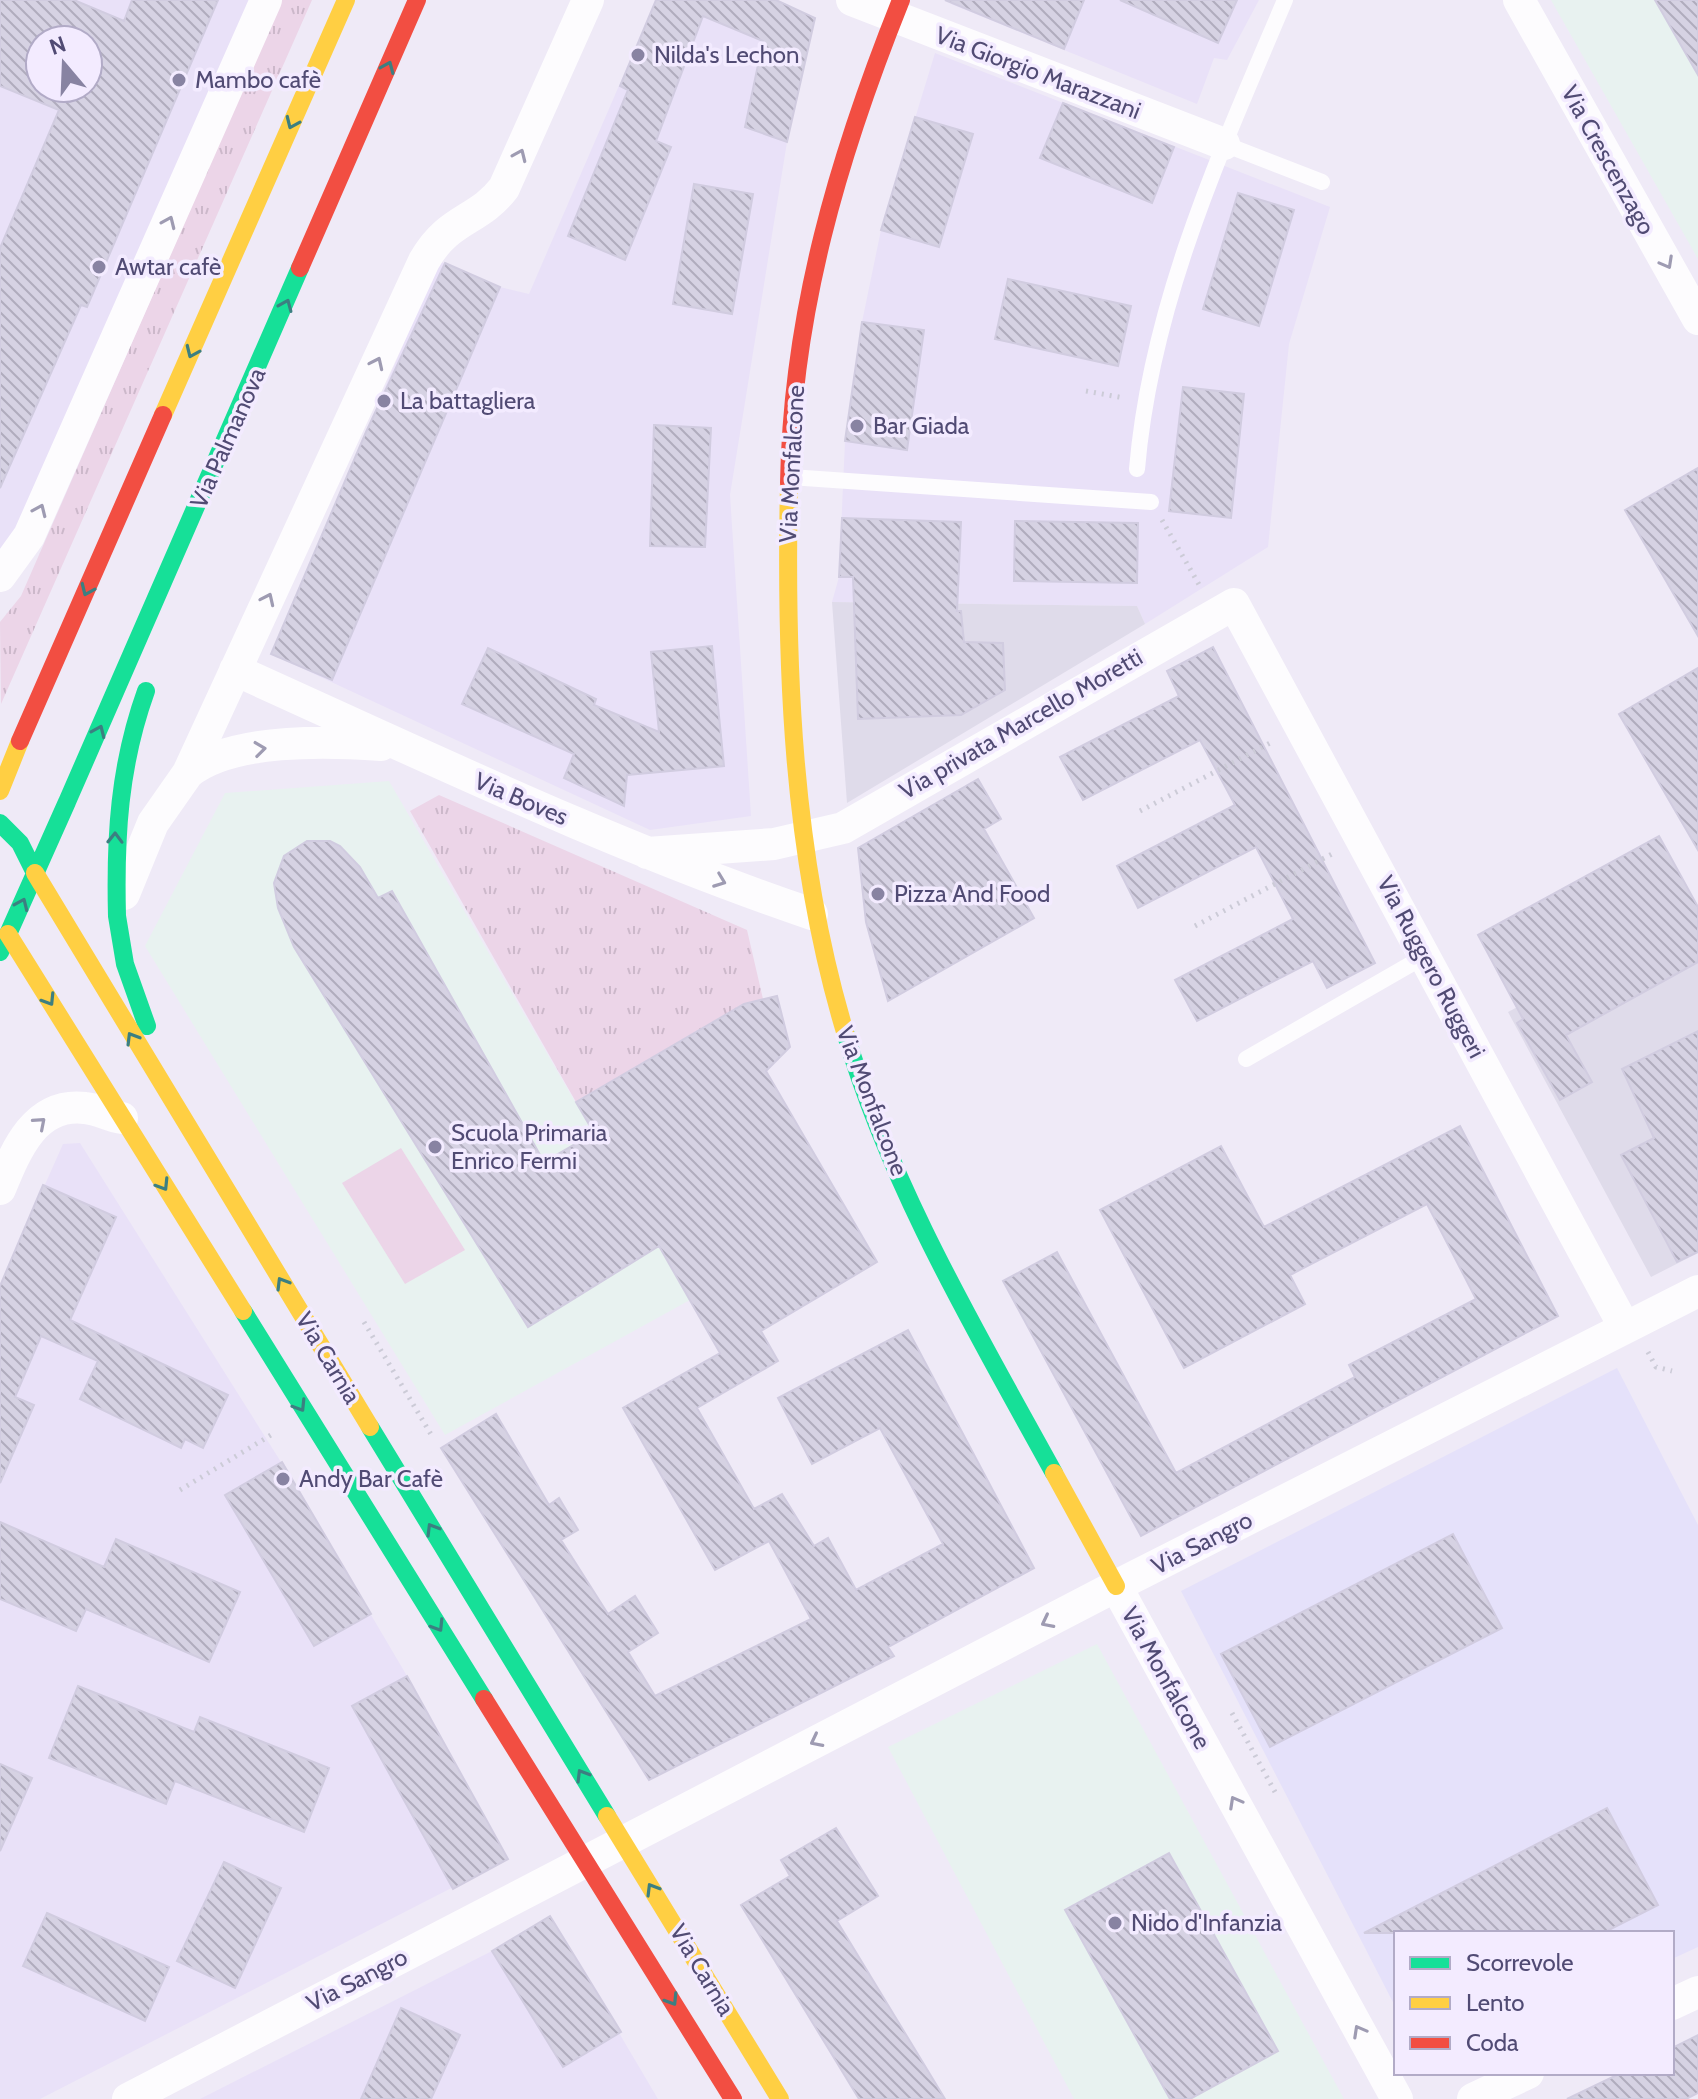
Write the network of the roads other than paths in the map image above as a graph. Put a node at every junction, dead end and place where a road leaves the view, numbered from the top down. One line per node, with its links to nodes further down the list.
1 (266, 0): 17 (street, one-way to 1)
2 (346, 0): 23 (main road, one-way to 23)
3 (417, 0): 12 (main road, Via Palmanova, one-way to 3)
4 (588, 0): 19 (street, one-way to 4)
5 (852, 0): 8 (street, Via Giorgio Marazzani)
6 (1285, 0): 9 (lane)
7 (1519, 0): 11 (street, Via Crescenzago, one-way to 11)
8 (898, 8): 9 (street, Via Giorgio Marazzani); 14 (main road, Via Monfalcone)
9 (1224, 144): 10 (lane, Via Giorgio Marazzani); 13 (lane)
10 (1322, 182)
11 (1698, 319)
12 (233, 428): 15 (main road); 27 (main road, Via Palmanova, one-way to 12)
13 (1137, 469)
14 (788, 477): 16 (lane); 25 (main road, Via Monfalcone)
15 (229, 479)
16 (1151, 502)
17 (0, 576)
18 (1237, 606): 25 (street, Via privata Marcello Moretti); 32 (street, Via Ruggero Ruggeri)
19 (235, 670): 21 (street, Via Boves); 22 (street)
20 (153, 673): 29 (main road, one-way to 20)
21 (396, 746): 22 (street, Via Boves, one-way to 21); 26 (street, Via Boves)
22 (188, 773): 29 (street)
23 (0, 791)
24 (0, 823): 27 (main road)
25 (801, 840): 26 (street, Via Boves); 28 (main road, Via Monfalcone)
26 (647, 853): 28 (street, Via Boves, one-way to 28)
27 (35, 873): 30 (main road, Via Palmanova, one-way to 27); 35 (main road, Via Carnia, one-way to 27)
28 (812, 914): 39 (main road, Via Monfalcone)
29 (117, 916): 35 (main road)
30 (4, 928): 31 (main road, Via Palmanova); 34 (main road, Via Carnia, one-way to 34)
31 (0, 952)
32 (1425, 956): 33 (lane); 38 (street, Via Ruggero Ruggeri)
33 (1246, 1059)
34 (122, 1118): 36 (street, one-way to 34); 41 (main road, Via Carnia, one-way to 41)
35 (187, 1128): 40 (main road, Via Carnia, one-way to 35)
36 (0, 1189)
37 (1698, 1291): 38 (street, Via Sangro)
38 (1625, 1328): 39 (street, Via Sangro)
39 (1116, 1586): 40 (street, Via Sangro, one-way to 40); 48 (street, Via Monfalcone, one-way to 39)
40 (623, 1842): 41 (street); 47 (main road, Via Carnia, one-way to 40)
41 (587, 1862): 45 (street, Via Sangro); 46 (main road, Via Carnia, one-way to 46)
42 (1698, 1992): 43 (street)
43 (1674, 2003)
44 (1524, 2075): 49 (street)
45 (128, 2099)
46 (733, 2099)
47 (780, 2099)
48 (1397, 2099)
49 (1473, 2099)

